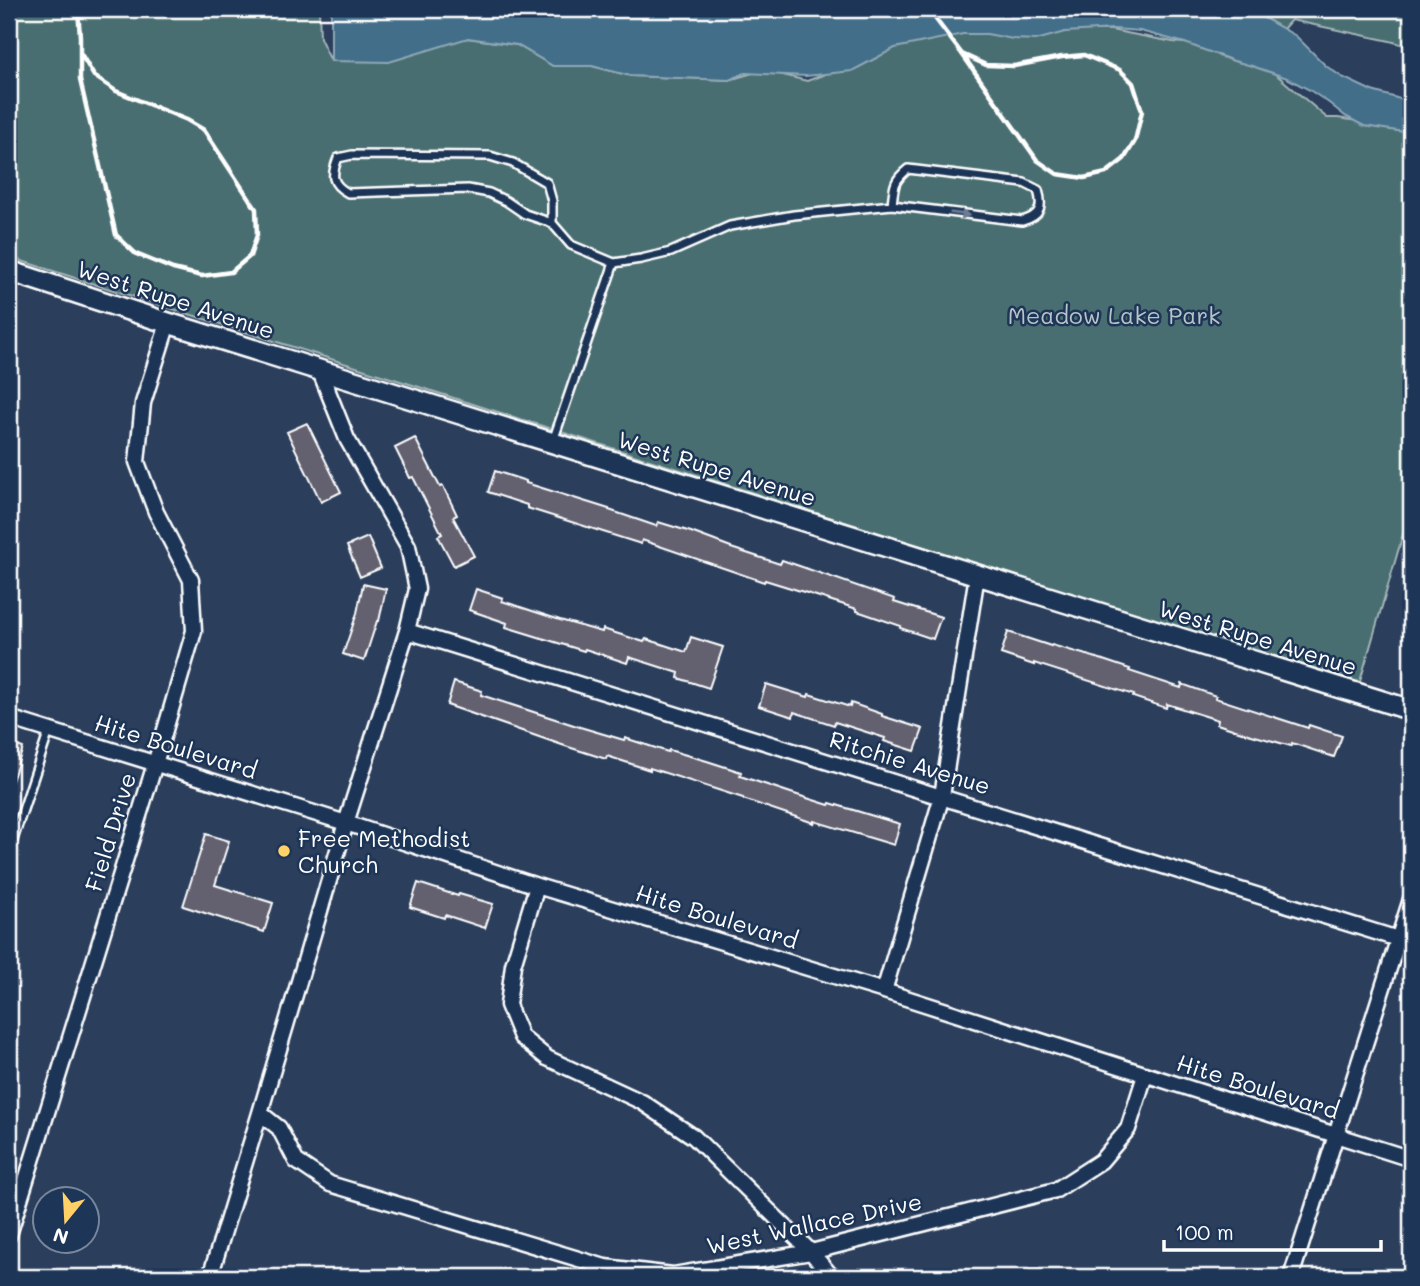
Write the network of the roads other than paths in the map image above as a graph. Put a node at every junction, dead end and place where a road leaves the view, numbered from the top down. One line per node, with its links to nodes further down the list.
1 (892, 205): 1 (lane, one-way to 1); 3 (lane)
2 (552, 223): 2 (lane); 3 (lane)
3 (614, 263): 7 (lane)
4 (9, 271): 5 (street, West Rupe Avenue)
5 (168, 323): 6 (street, West Rupe Avenue); 13 (street, Field Drive)
6 (319, 369): 7 (street, West Rupe Avenue); 9 (street)
7 (553, 442): 8 (street, West Rupe Avenue)
8 (977, 575): 10 (street, West Rupe Avenue); 14 (street)
9 (407, 631): 14 (street, Ritchie Avenue); 15 (street)
10 (1411, 710)
11 (9, 718): 12 (street, Hite Boulevard)
12 (49, 731): 13 (street, Hite Boulevard); 16 (lane)
13 (155, 764): 15 (street, Hite Boulevard); 25 (street, Field Drive)
14 (942, 796): 19 (street, Ritchie Avenue); 20 (street)
15 (346, 822): 17 (street, Hite Boulevard); 22 (street)
16 (9, 852)
17 (537, 886): 20 (street, Hite Boulevard); 26 (street)
18 (1411, 899): 19 (street)
19 (1398, 939): 23 (street)
20 (884, 991): 21 (street, Hite Boulevard)
21 (1145, 1075): 23 (street, Hite Boulevard); 26 (street, West Wallace Drive)
22 (260, 1114): 26 (street, West Wallace Drive); 27 (street)
23 (1336, 1135): 24 (street, Hite Boulevard); 29 (street)
24 (1411, 1159)
25 (9, 1236)
26 (811, 1252): 28 (street)
27 (210, 1277)
28 (832, 1277)
29 (1292, 1277)

